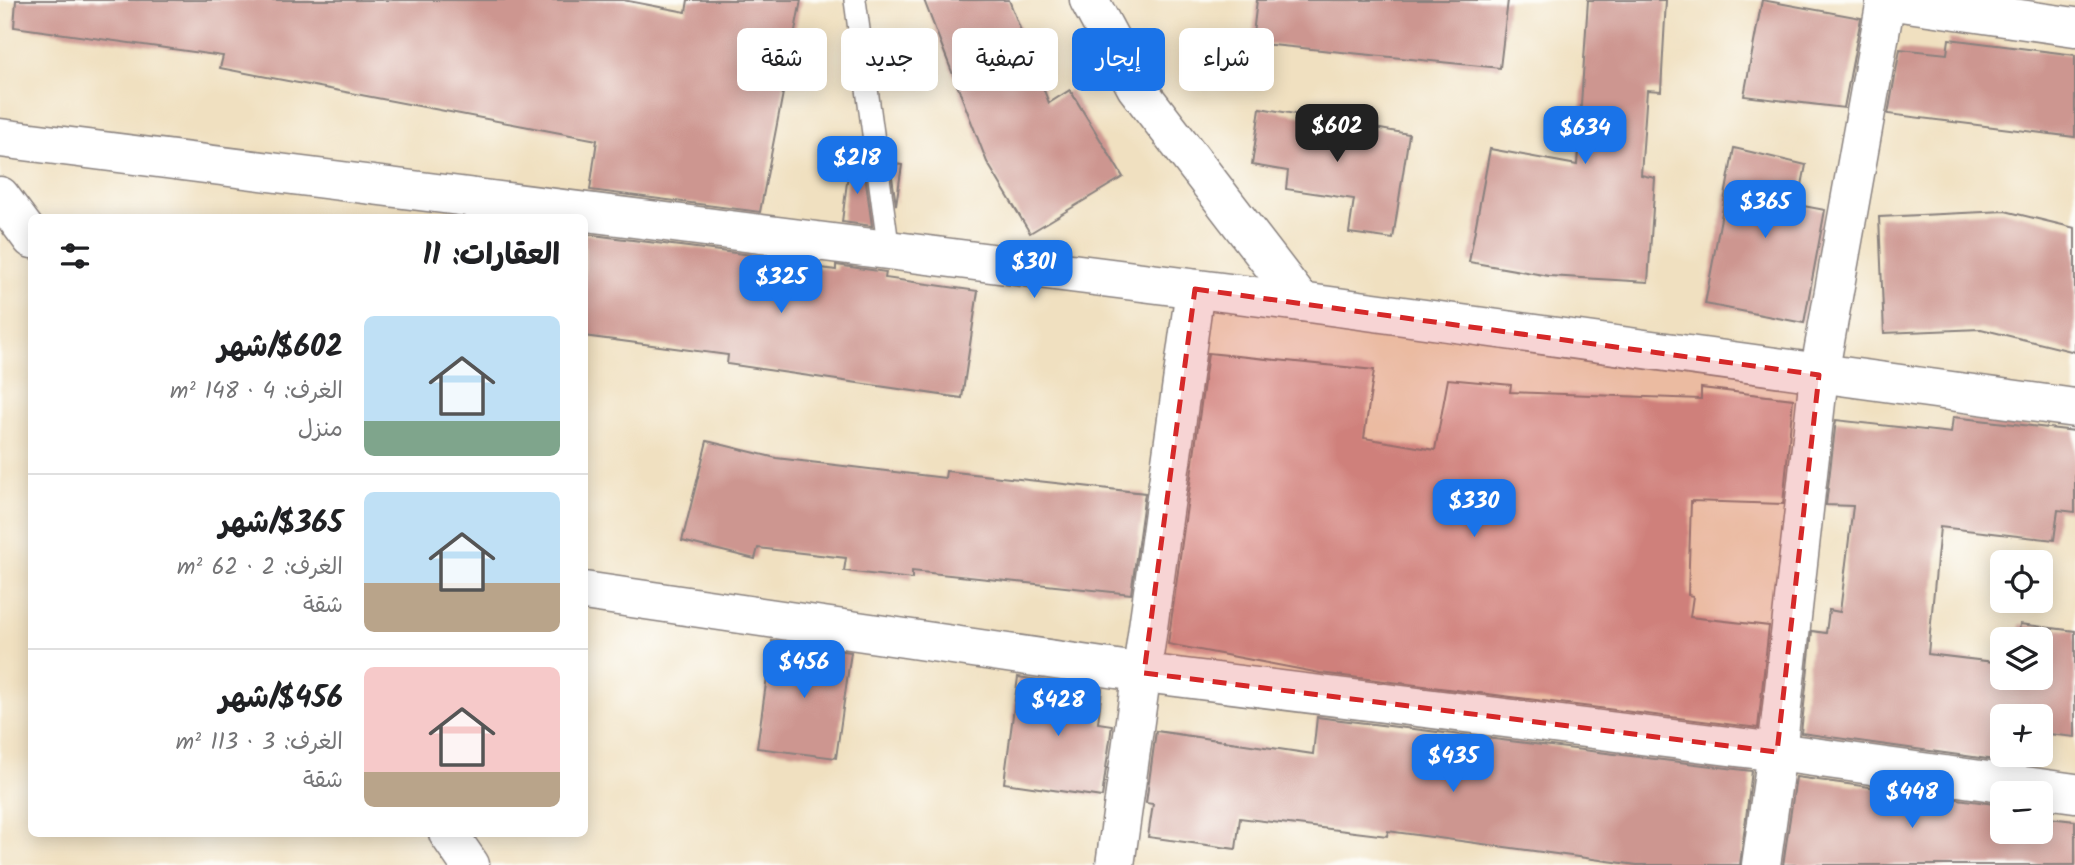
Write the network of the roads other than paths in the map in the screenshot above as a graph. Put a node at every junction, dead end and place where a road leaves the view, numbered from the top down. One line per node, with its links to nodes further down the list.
1 (855, 0): 8 (lane)
2 (1088, 0): 10 (street)
3 (1887, 0): 4 (street); 11 (street)
4 (2075, 27)
5 (0, 138): 8 (street)
6 (0, 196): 7 (street)
7 (28, 234)
8 (890, 252): 9 (street)
9 (1195, 289): 10 (street); 14 (street)
10 (1301, 302): 11 (street)
11 (1819, 375): 12 (street); 15 (street)
12 (2075, 408)
13 (588, 592): 14 (street)
14 (1144, 673): 15 (street); 19 (street)
15 (1777, 752): 16 (street); 20 (street)
16 (2075, 793)
17 (451, 837): 18 (street)
18 (470, 865)
19 (1115, 865)
20 (1761, 865)

